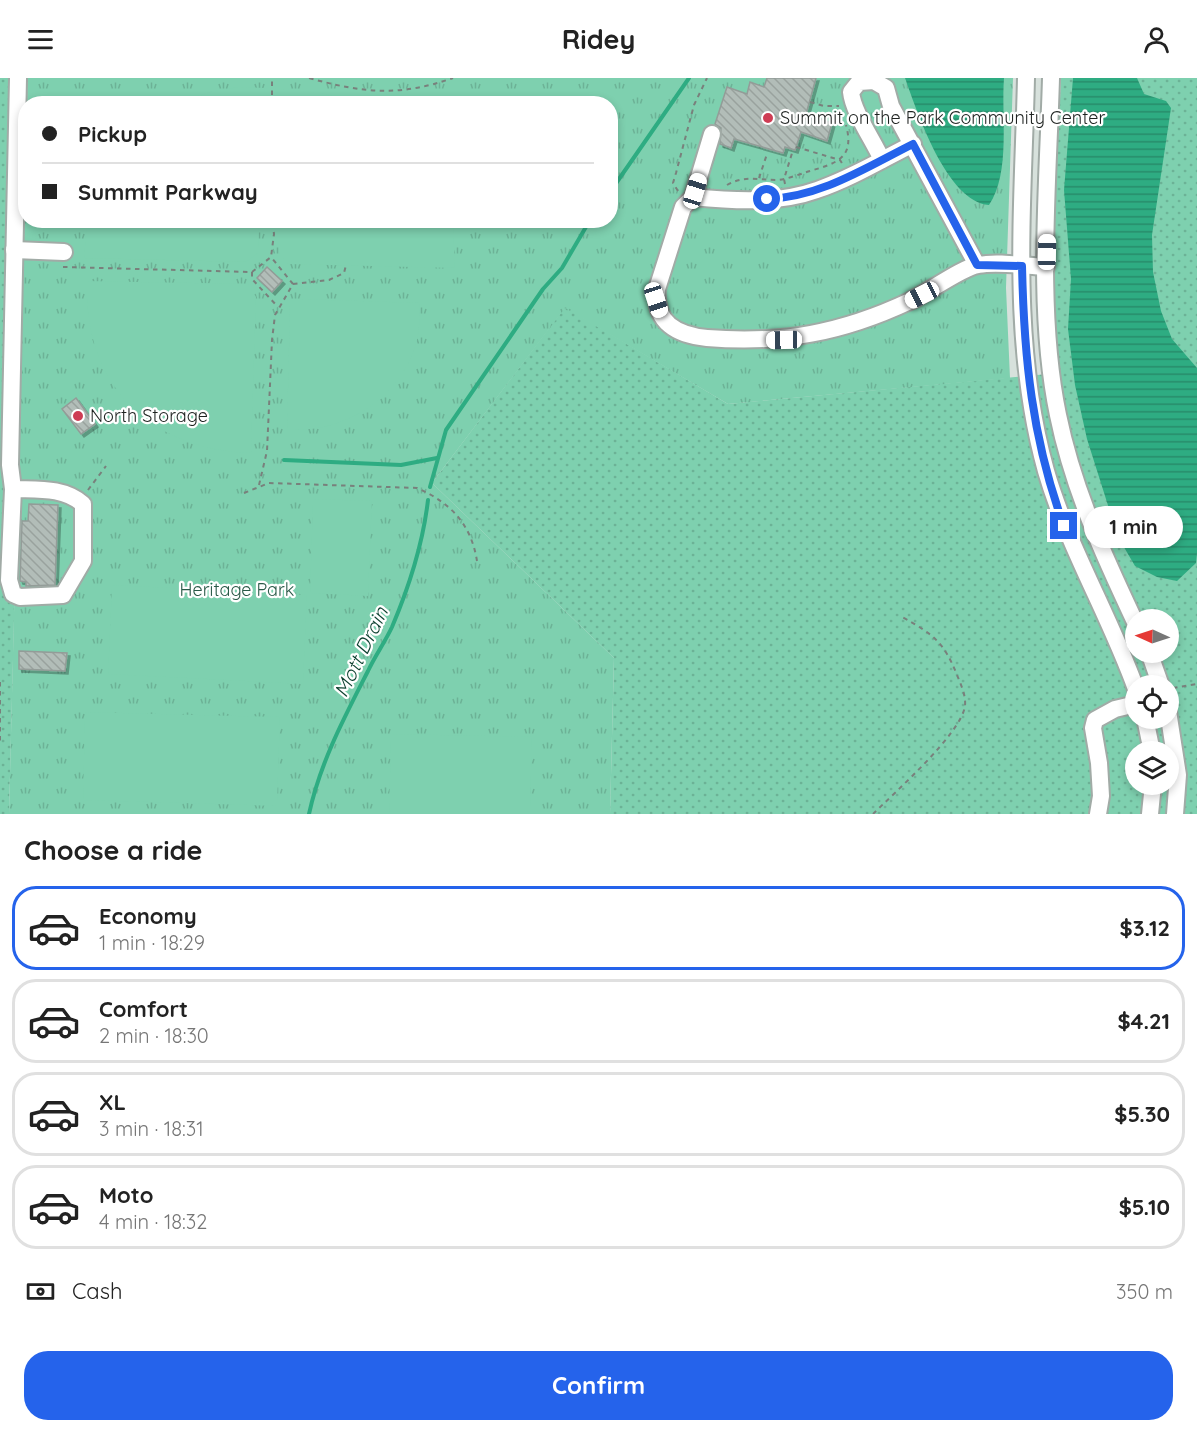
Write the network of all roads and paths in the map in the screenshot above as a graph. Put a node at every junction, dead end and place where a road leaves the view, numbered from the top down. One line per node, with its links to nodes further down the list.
1 (18, 78): 24 (street)
2 (272, 78): 8 (path)
3 (309, 78): 4 (path)
4 (453, 78)
5 (707, 78): 22 (path)
6 (1026, 78): 29 (street)
7 (1051, 78): 30 (street)
8 (272, 96)
9 (810, 102): 10 (path)
10 (843, 110)
11 (845, 121): 17 (path)
12 (712, 134): 22 (street)
13 (913, 144): 18 (street); 18 (street); 28 (street)
14 (796, 147): 17 (path)
15 (793, 150): 20 (path)
16 (767, 154): 19 (path)
17 (840, 160): 20 (path)
18 (882, 160): 22 (street)
19 (759, 178): 20 (path); 21 (path)
20 (784, 179)
21 (725, 186)
22 (694, 194): 28 (street)
23 (273, 228): 25 (path)
24 (14, 250): 26 (street); 36 (street)
25 (270, 257): 31 (path); 32 (path)
26 (64, 259): 31 (path)
27 (346, 265): 32 (path)
28 (977, 265): 29 (street)
29 (1022, 266): 30 (street); 42 (street)
30 (1046, 267): 40 (street)
31 (252, 272): 33 (path)
32 (293, 284): 33 (path)
33 (279, 308): 35 (path)
34 (106, 466): 38 (path)
35 (258, 487): 37 (path); 39 (path)
36 (13, 489): 38 (street); 38 (street)
37 (244, 493)
38 (79, 500)
39 (477, 561)
40 (1129, 609)
41 (902, 617): 50 (path)
42 (1130, 675)
43 (0, 682): 48 (path)
44 (1197, 684): 45 (path)
45 (1179, 686)
46 (1125, 707): 51 (street)
47 (1171, 729): 53 (street)
48 (0, 745)
49 (1152, 795): 52 (street)
50 (873, 814)
51 (1098, 814)
52 (1150, 814)
53 (1175, 814)

